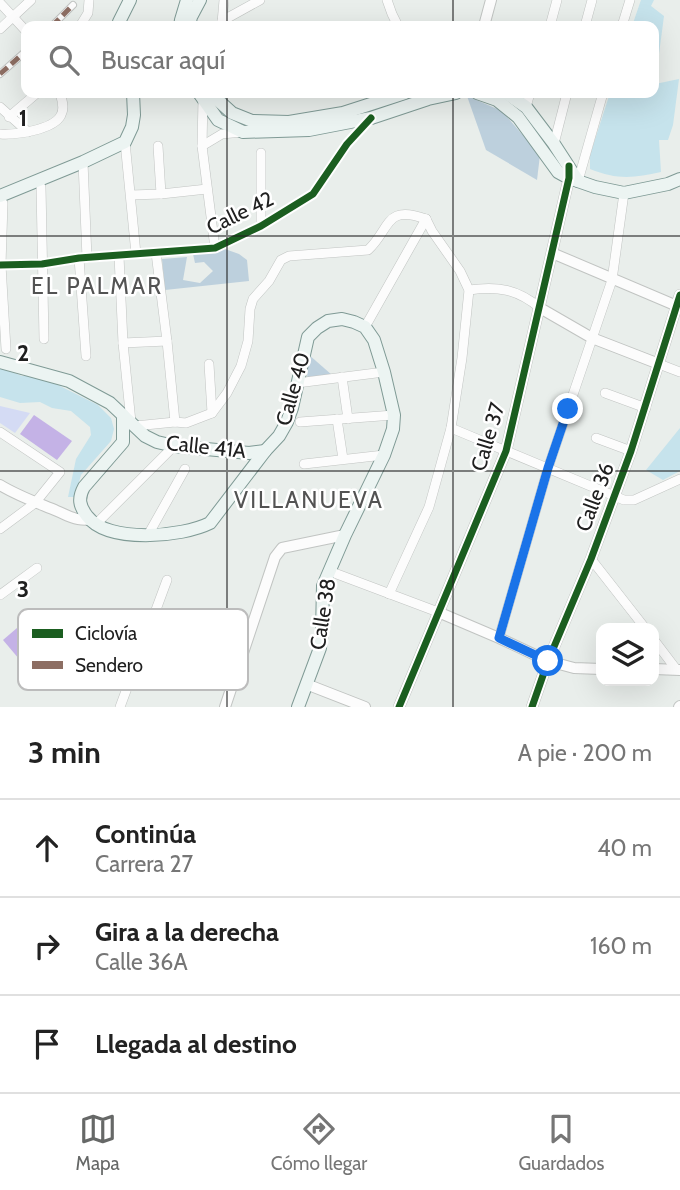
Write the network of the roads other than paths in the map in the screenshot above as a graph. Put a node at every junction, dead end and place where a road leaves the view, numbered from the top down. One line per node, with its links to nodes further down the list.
1 (31, 0): 15 (street)
2 (89, 0): 17 (street)
3 (130, 0): 18 (main road)
4 (187, 0): 19 (main road)
5 (200, 0): 20 (main road)
6 (224, 0): 21 (street)
7 (260, 0): 22 (street)
8 (387, 0): 23 (street)
9 (491, 0): 24 (street)
10 (557, 0): 25 (street)
11 (592, 0): 26 (street)
12 (630, 0): 27 (street)
13 (0, 3): 15 (street)
14 (73, 5): 16 (street)
15 (13, 17): 28 (street); 29 (street)
16 (57, 21)
17 (82, 21)
18 (121, 21)
19 (181, 21)
20 (190, 21)
21 (222, 21)
22 (227, 21)
23 (396, 21)
24 (485, 21)
25 (551, 21)
26 (586, 21)
27 (624, 21)
28 (21, 26)
29 (0, 29)
30 (21, 55): 31 (street)
31 (0, 74)
32 (31, 98): 47 (street)
33 (61, 98): 49 (street)
34 (133, 98): 52 (main road)
35 (204, 98): 55 (street)
36 (206, 98): 50 (main road)
37 (209, 98): 38 (main road)
38 (390, 98)
39 (433, 98): 48 (main road)
40 (491, 98): 58 (main road)
41 (513, 98): 46 (main road)
42 (529, 98): 46 (street)
43 (566, 98): 53 (street)
44 (601, 98): 58 (street, Calle 37)
45 (0, 107): 47 (street)
46 (526, 107): 53 (main road)
47 (9, 117): 49 (street)
48 (371, 118): 50 (main road); 67 (street, Calle 42)
49 (28, 132): 51 (street)
50 (243, 132): 55 (street)
51 (0, 134)
52 (125, 142): 57 (main road); 64 (street)
53 (554, 144): 58 (main road)
54 (159, 146): 63 (street)
55 (202, 146): 61 (street)
56 (261, 153): 67 (street)
57 (83, 162): 65 (main road); 73 (street)
58 (572, 175): 62 (main road); 70 (street, Calle 37)
59 (680, 179): 62 (main road)
60 (41, 187): 74 (street)
61 (207, 189): 63 (street); 68 (street)
62 (624, 193): 76 (street)
63 (161, 194): 64 (street)
64 (131, 195): 71 (street)
65 (1, 199): 75 (street)
66 (426, 219): 77 (street); 80 (street); 96 (street)
67 (261, 226): 68 (street, Calle 42)
68 (215, 248): 69 (street, Calle 42)
69 (156, 253): 71 (street, Calle 42); 83 (street)
70 (552, 253): 76 (street); 79 (street, Calle 37)
71 (136, 254): 72 (street, Calle 42)
72 (119, 256): 73 (street, Calle 42); 84 (street)
73 (83, 258): 74 (street, Calle 42); 86 (street)
74 (42, 264): 75 (street, Calle 42); 82 (street)
75 (1, 265): 85 (street)
76 (612, 280): 78 (street); 81 (street)
77 (469, 290): 79 (street); 103 (street)
78 (679, 303): 88 (street, Calle 36)
79 (540, 308): 81 (street); 109 (street, Calle 37)
80 (365, 327): 90 (main road, Calle 38); 93 (main road, Calle 40)
81 (592, 338): 88 (street); 115 (street)
82 (44, 339)
83 (167, 341): 84 (street); 100 (street)
84 (123, 343): 102 (street)
85 (6, 349)
86 (86, 356)
87 (0, 362): 102 (main road, Calle 41A)
88 (659, 364): 91 (street); 95 (street, Calle 36)
89 (209, 365): 96 (street)
90 (384, 372): 92 (street); 97 (main road, Calle 38)
91 (680, 372)
92 (342, 377): 93 (street); 99 (street)
93 (297, 383): 108 (main road, Calle 40)
94 (605, 393): 95 (street)
95 (646, 408): 110 (street, Calle 36)
96 (212, 412): 100 (street)
97 (394, 415): 99 (street); 111 (main road, Calle 38)
98 (337, 419): 99 (street); 101 (street); 113 (street)
99 (348, 419)
100 (175, 422): 102 (street)
101 (300, 422)
102 (133, 425): 106 (main road); 106 (main road); 107 (main road, Calle 41A)
103 (451, 428): 109 (street); 129 (street)
104 (0, 432): 120 (street)
105 (596, 438): 110 (street)
106 (123, 442): 121 (main road)
107 (174, 446): 112 (main road, Calle 41A); 121 (street)
108 (265, 451): 112 (main road, Calle 41A)
109 (506, 451): 115 (street); 132 (street, Calle 37)
110 (631, 452): 119 (street, Calle 36)
111 (384, 455): 113 (street); 124 (main road, Calle 38)
112 (252, 459): 123 (main road)
113 (343, 460): 114 (street)
114 (304, 464)
115 (548, 468): 119 (street); 135 (street)
116 (184, 470): 123 (street)
117 (680, 479): 119 (street)
118 (2, 489): 120 (street)
119 (614, 495): 125 (street, Calle 36)
120 (35, 503): 121 (street); 122 (street)
121 (93, 522): 123 (main road)
122 (0, 530)
123 (148, 535)
124 (345, 535): 127 (main road, Calle 38); 134 (street)
125 (590, 559): 133 (street); 137 (street, Calle 36)
126 (37, 568): 130 (street)
127 (329, 571): 129 (street); 141 (main road, Calle 38)
128 (167, 580): 131 (street)
129 (389, 594): 132 (street)
130 (0, 595)
131 (156, 609)
132 (438, 612): 135 (street); 148 (street, Calle 37)
133 (641, 623)
134 (248, 638)
135 (499, 638): 137 (street)
136 (659, 646): 140 (street)
137 (548, 661): 138 (street); 149 (street, Calle 36)
138 (596, 669)
139 (659, 669): 140 (street)
140 (678, 669)
141 (306, 684): 146 (main road, Calle 38); 147 (street)
142 (126, 690): 144 (street)
143 (231, 690): 145 (street)
144 (120, 707)
145 (225, 707)
146 (298, 707)
147 (365, 707)
148 (399, 707)
149 (531, 707)

